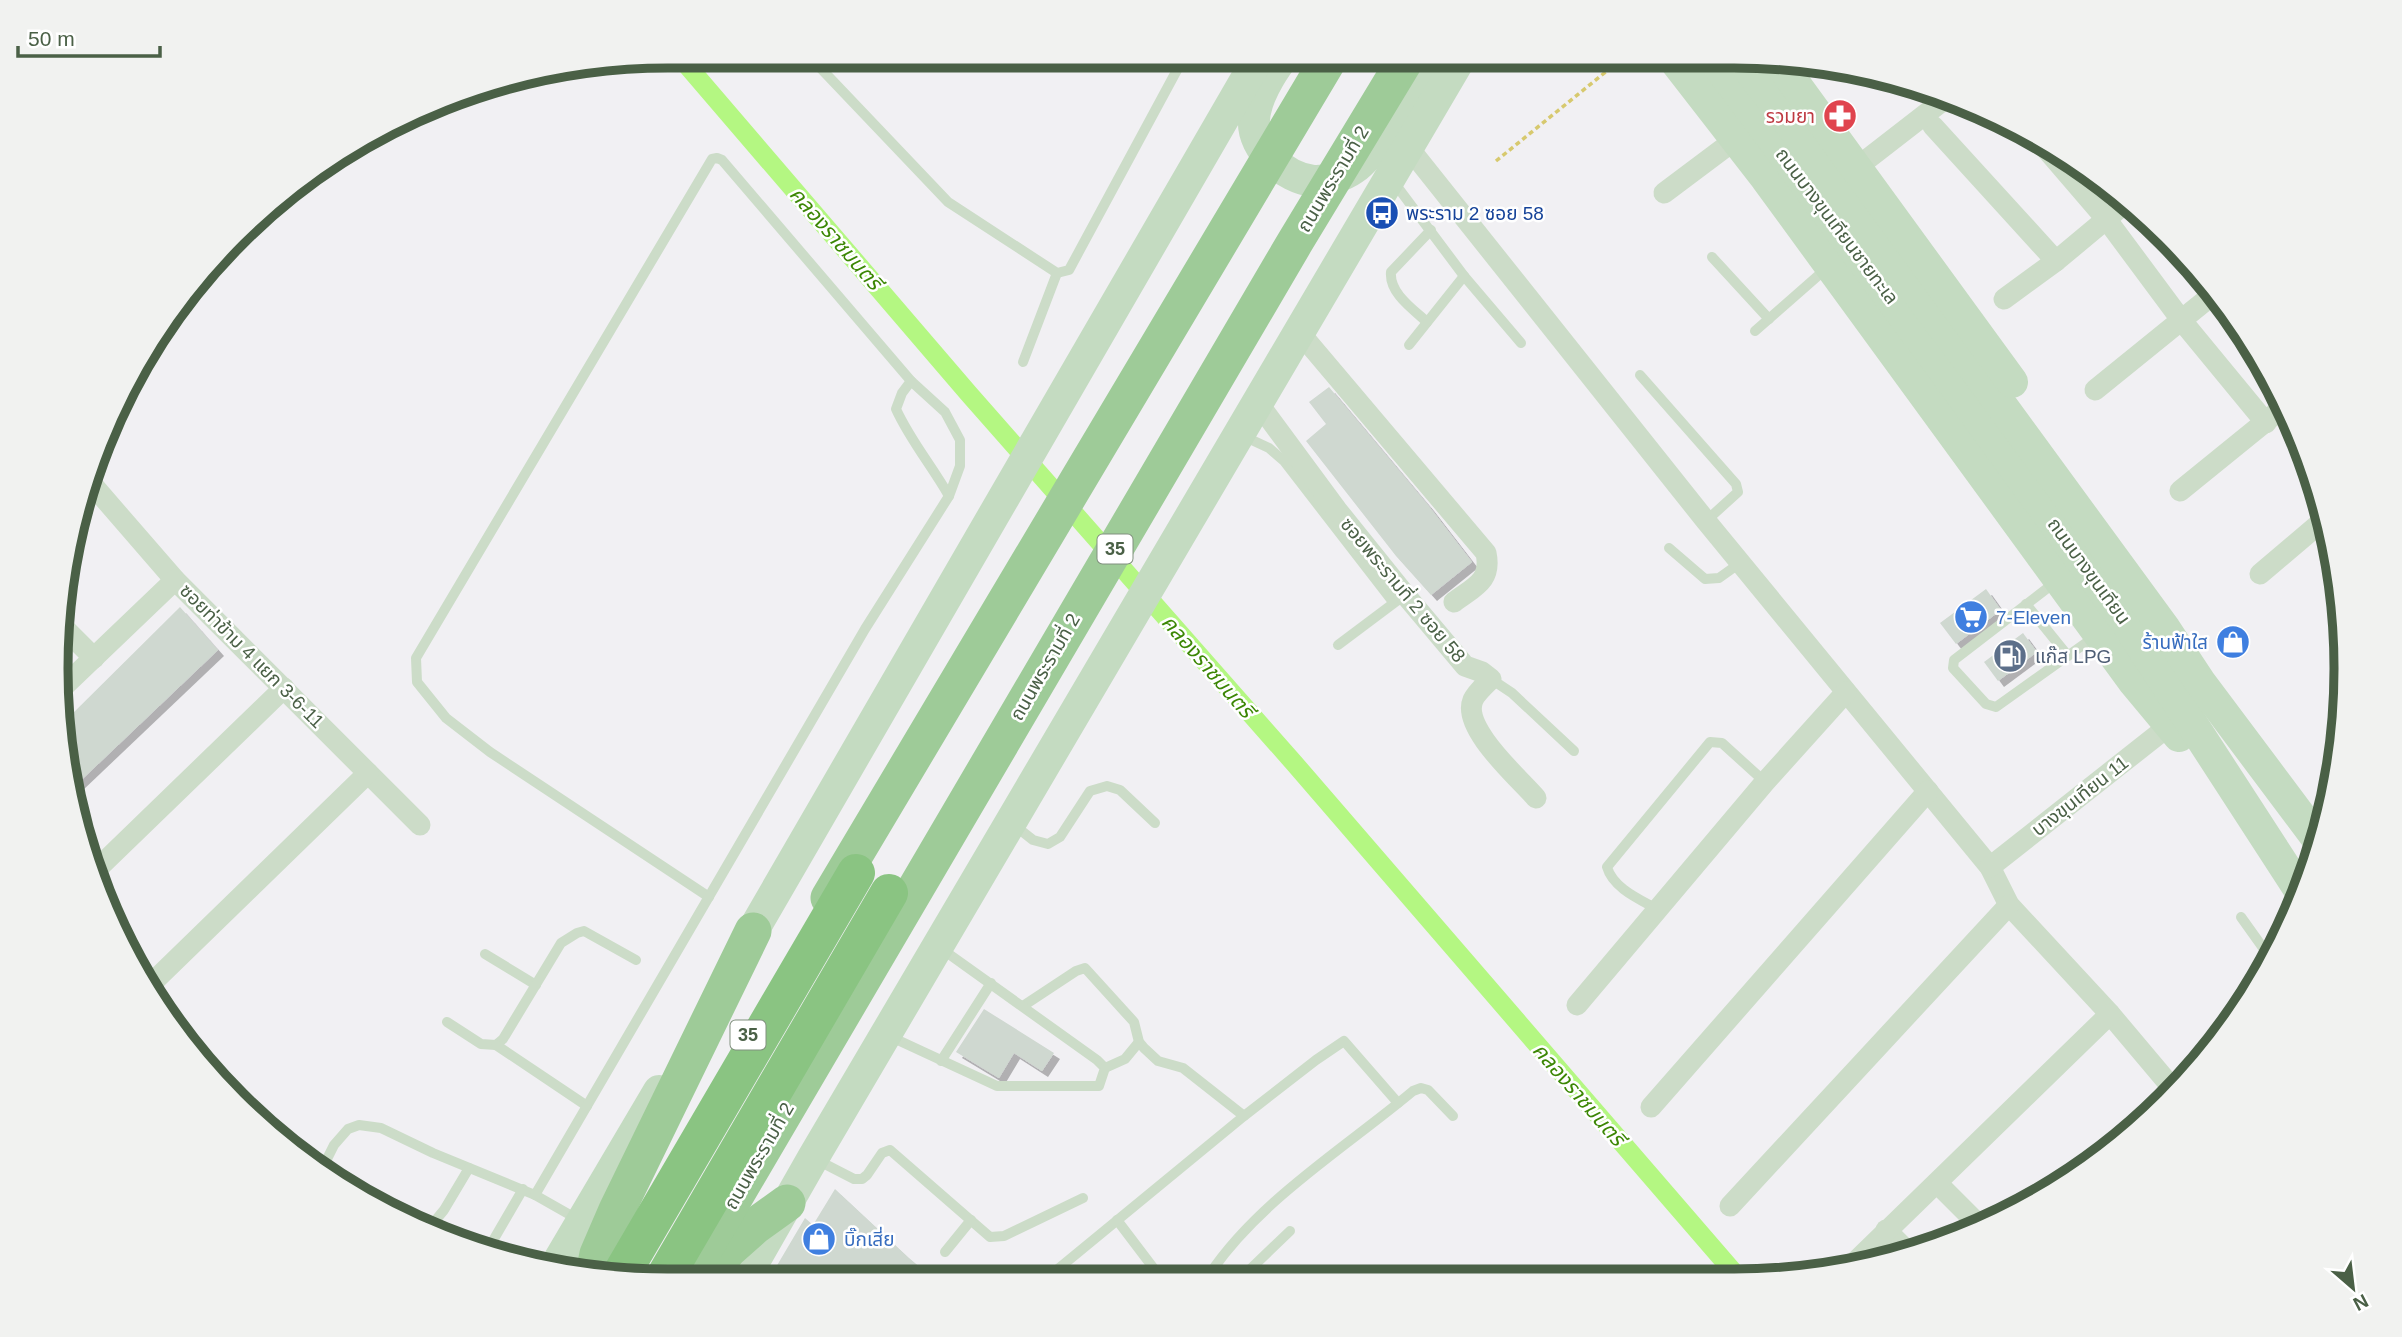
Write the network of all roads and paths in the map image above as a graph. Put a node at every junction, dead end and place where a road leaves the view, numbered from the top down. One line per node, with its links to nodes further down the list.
1 (820, 68): 29 (lane)
2 (1178, 68): 29 (lane)
3 (1256, 68): 92 (main road, 35)
4 (1262, 68): 7 (main road)
5 (1323, 68): 137 (highway, 35)
6 (1400, 68): 140 (highway, ถนนพระรามที่ 2 / 35)
7 (1420, 68)
8 (1455, 68): 17 (main road, 35)
9 (1610, 68): 18 (path)
10 (1681, 68): 16 (main road)
11 (1722, 68): 40 (main road, ถนนบางขุนเทียนชายทะเล)
12 (1748, 69): 40 (main road, ถนนบางขุนเทียนชายทะเล)
13 (1785, 71): 20 (main road)
14 (1938, 105): 20 (street)
15 (1934, 125): 27 (street)
16 (1736, 139): 22 (street); 28 (main road)
17 (1409, 148): 21 (main road, 35); 52 (street)
18 (1496, 160)
19 (2059, 164): 24 (street)
20 (1856, 168): 72 (main road)
21 (1391, 178): 25 (lane); 37 (main road, 35)
22 (1664, 193)
23 (2119, 209): 24 (street)
24 (2107, 220): 27 (street); 34 (street)
25 (1431, 230): 30 (lane); 35 (lane)
26 (1712, 257): 33 (lane)
27 (2056, 261): 31 (street)
28 (1830, 265): 33 (lane); 58 (main road)
29 (1057, 274): 41 (lane)
30 (1464, 276): 35 (lane); 38 (lane)
31 (2004, 299)
32 (2207, 300): 34 (street)
33 (1769, 319): 36 (lane)
34 (2182, 321): 44 (street); 47 (street)
35 (1427, 322): 39 (lane)
36 (1755, 331)
37 (1300, 333): 45 (main road, 35); 60 (street)
38 (1521, 343)
39 (1409, 345)
40 (1948, 353): 72 (main road, ถนนบางขุนเทียน); 81 (main road, ถนนบางขุนเทียน)
41 (1023, 362)
42 (1640, 375): 52 (lane)
43 (911, 381): 51 (lane); 51 (lane); 88 (lane)
44 (2095, 390)
45 (1258, 403): 48 (main road, 35); 59 (street, ซอยพระรามที่ 2 ซอย 58)
46 (2277, 413): 47 (street)
47 (2266, 423): 50 (street)
48 (1239, 434): 59 (lane); 78 (main road, 35)
49 (96, 489): 57 (street, ซอยท่าข้าม 4 แยก 3-6-11)
50 (2180, 491)
51 (948, 496): 88 (lane)
52 (1706, 521): 55 (street)
53 (2316, 526): 56 (street)
54 (1669, 548): 55 (lane)
55 (1741, 563): 70 (street)
56 (2260, 574)
57 (176, 579): 66 (street); 69 (street, ซอยท่าข้าม 4 แยก 3-6-11)
58 (2059, 579): 61 (lane); 63 (main road)
59 (1400, 600): 64 (lane); 67 (street, ซอยพระรามที่ 2 ซอย 58)
60 (1454, 602)
61 (2026, 604): 65 (lane); 65 (lane)
62 (70, 634): 66 (street)
63 (2099, 634): 65 (lane); 71 (main road)
64 (1338, 645)
65 (2068, 656)
66 (94, 658): 68 (street)
67 (1491, 679): 73 (lane, ซอยพระรามที่ 2 ซอย 58); 77 (street)
68 (69, 682)
69 (284, 688): 74 (street, ซอยท่าข้าม 4 แยก 3-6-11); 83 (street)
70 (1846, 692): 75 (street); 76 (street)
71 (2170, 725): 81 (main road); 84 (street, บางขุนเทียน 11)
72 (2243, 737): 82 (main road, ถนนบางขุนเทียน)
73 (1574, 751)
74 (368, 773): 80 (street, ซอยท่าข้าม 4 แยก 3-6-11); 97 (street)
75 (1765, 782): 90 (street); 90 (lane)
76 (1928, 791): 84 (street); 112 (street)
77 (1536, 798)
78 (1010, 822): 79 (lane); 93 (main road, 35)
79 (1155, 824)
80 (420, 825)
81 (2259, 827): 86 (main road, ถนนบางขุนเทียน)
82 (2311, 830)
83 (101, 865)
84 (1990, 867): 89 (street)
85 (856, 873): 138 (highway)
86 (2294, 882)
87 (889, 893): 139 (highway)
88 (709, 897): 111 (lane)
89 (2009, 905): 102 (street); 123 (street)
90 (1657, 909): 100 (street)
91 (2241, 917): 94 (lane)
92 (753, 931): 128 (main road, 35); 136 (highway)
93 (938, 946): 98 (lane); 104 (main road, 35)
94 (2264, 949)
95 (485, 954): 99 (lane)
96 (636, 960): 99 (lane)
97 (155, 980)
98 (991, 983): 101 (lane); 107 (lane)
99 (536, 985): 106 (lane)
100 (1577, 1005)
101 (1023, 1006): 105 (lane); 108 (lane)
102 (2110, 1014): 109 (street); 118 (street)
103 (447, 1022): 106 (lane)
104 (886, 1034): 107 (lane); 115 (main road, 35)
105 (1139, 1042): 108 (lane); 113 (lane)
106 (496, 1045): 111 (lane)
107 (941, 1061): 108 (lane)
108 (1105, 1068)
109 (2168, 1083)
110 (1398, 1103): 113 (lane); 114 (lane); 145 (lane)
111 (587, 1106): 120 (lane)
112 (1651, 1107)
113 (1244, 1116): 126 (lane)
114 (1453, 1116)
115 (813, 1158): 122 (main road, 35); 125 (lane)
116 (326, 1161): 117 (lane)
117 (469, 1168): 119 (lane); 127 (lane)
118 (1937, 1183): 124 (street); 129 (street)
119 (523, 1189): 120 (lane); 131 (lane)
120 (535, 1195): 128 (lane)
121 (1083, 1198): 125 (lane)
122 (787, 1203): 141 (highway); 142 (main road, 35)
123 (1730, 1206)
124 (1973, 1219)
125 (971, 1220): 133 (lane)
126 (1117, 1220): 143 (lane); 144 (lane)
127 (435, 1221)
128 (582, 1221): 135 (main road, 35)
129 (1886, 1230): 132 (street); 134 (street)
130 (1290, 1231): 146 (lane)
131 (492, 1242)
132 (1901, 1245)
133 (945, 1252)
134 (1862, 1254)
135 (560, 1259)
136 (596, 1264)
137 (613, 1266)
138 (626, 1267)
139 (669, 1269)
140 (693, 1269)
141 (713, 1269)
142 (750, 1269)
143 (1058, 1269)
144 (1154, 1269)
145 (1214, 1269)
146 (1250, 1269)

